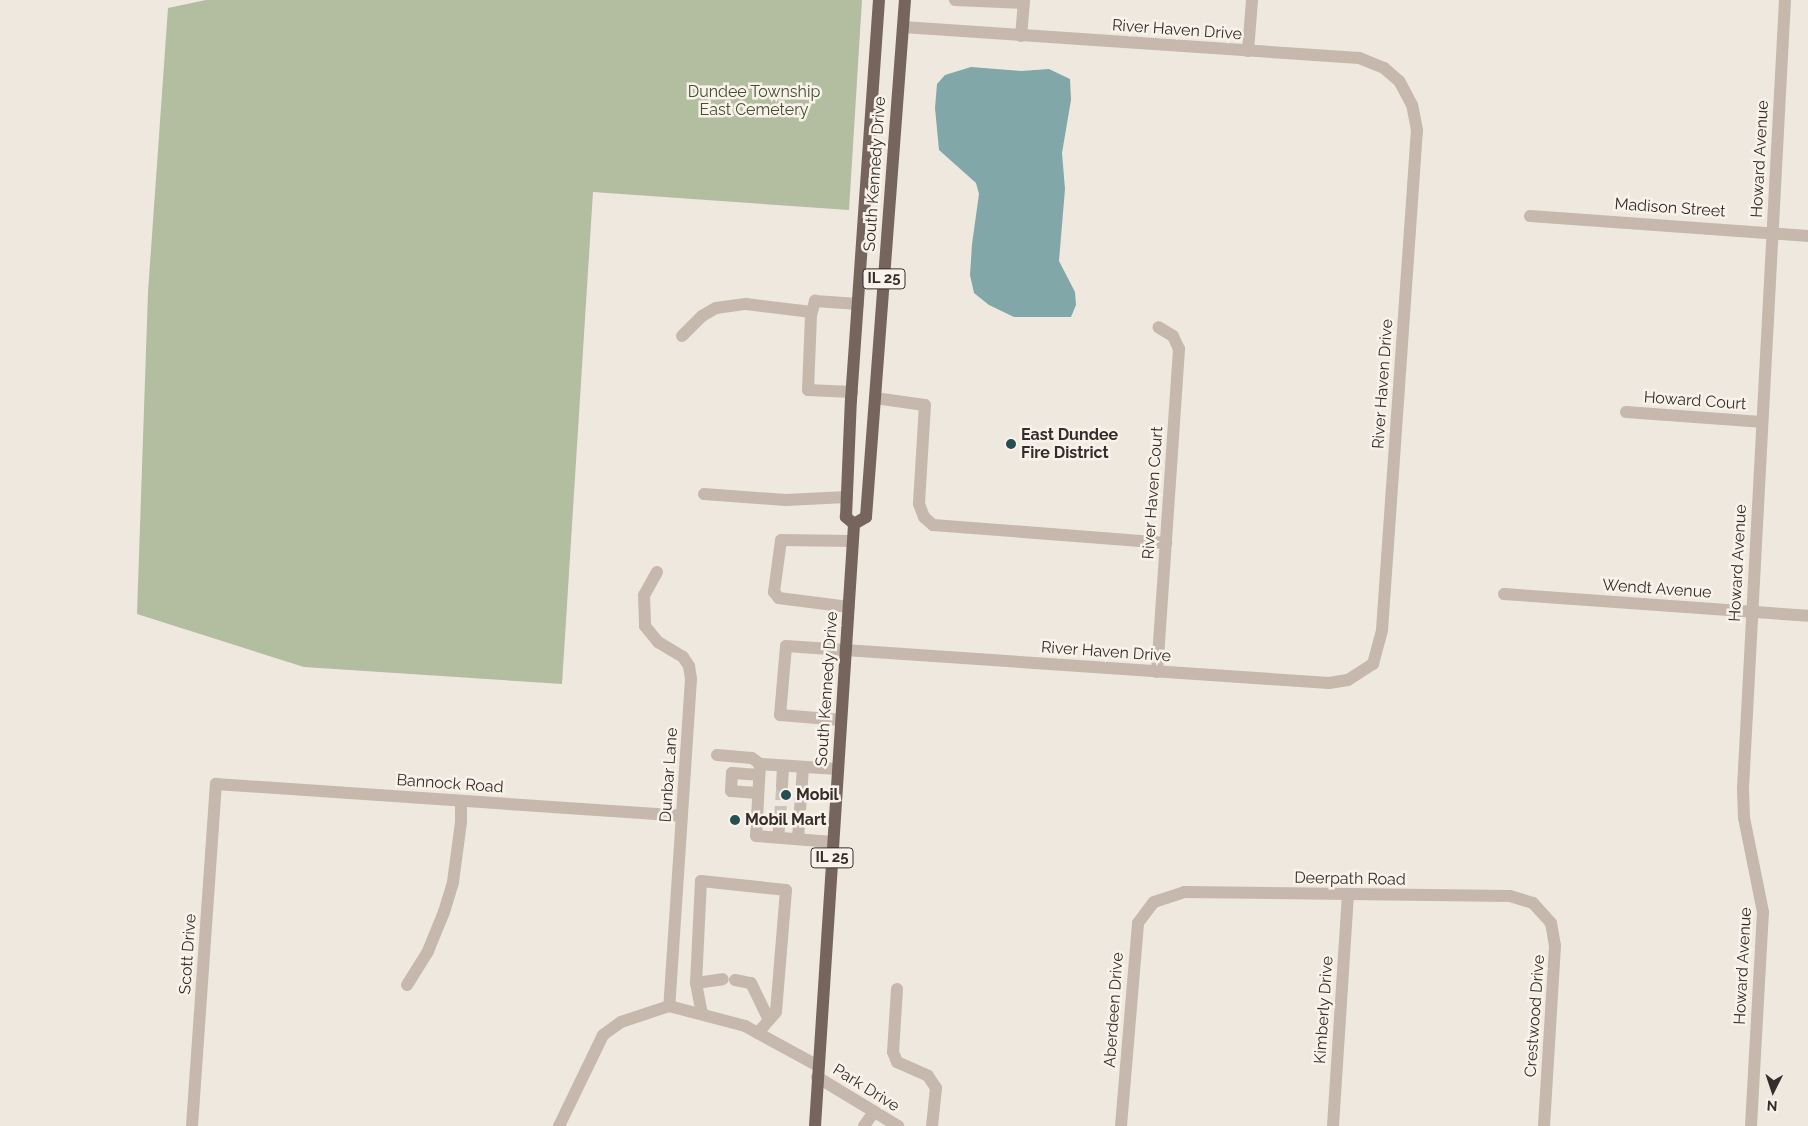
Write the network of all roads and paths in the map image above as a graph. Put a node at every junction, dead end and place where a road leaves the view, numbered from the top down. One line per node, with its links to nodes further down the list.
1 (879, 0): 13 (main road, South Kennedy Drive / IL 25)
2 (905, 0): 7 (main road, South Kennedy Drive / IL 25)
3 (956, 0): 6 (street)
4 (1252, 0): 9 (street)
5 (1785, 0): 11 (street, Howard Avenue)
6 (1023, 2): 8 (street)
7 (902, 27): 8 (street, River Haven Drive); 18 (main road, South Kennedy Drive / IL 25)
8 (1021, 36): 9 (street, River Haven Drive)
9 (1248, 51): 32 (street, River Haven Drive)
10 (1530, 216): 11 (street, Madison Street)
11 (1772, 231): 12 (street, Madison Street); 20 (street, Howard Avenue)
12 (1808, 236)
13 (858, 304): 14 (street); 17 (main road, South Kennedy Drive / IL 25)
14 (812, 312): 16 (street); 17 (street)
15 (1158, 327): 25 (street, River Haven Court)
16 (682, 336)
17 (852, 392): 22 (main road, South Kennedy Drive / IL 25)
18 (875, 398): 23 (main road, South Kennedy Drive / IL 25); 25 (street)
19 (1626, 412): 20 (street, Howard Court)
20 (1761, 422): 29 (street, Howard Avenue)
21 (704, 494): 22 (street)
22 (847, 497): 23 (main road, South Kennedy Drive / IL 25)
23 (854, 524): 24 (main road, South Kennedy Drive / IL 25)
24 (853, 541): 28 (main road, South Kennedy Drive / IL 25); 28 (street)
25 (1166, 543): 32 (street, River Haven Court)
26 (657, 572): 43 (street, Dunbar Lane)
27 (1504, 594): 29 (street, Wendt Avenue)
28 (849, 607): 31 (main road, South Kennedy Drive / IL 25)
29 (1752, 612): 30 (street, Wendt Avenue); 69 (street, Howard Avenue)
30 (1808, 616)
31 (846, 651): 32 (street, River Haven Drive); 33 (main road, South Kennedy Drive / IL 25); 33 (street, River Haven Drive)
32 (1157, 672)
33 (841, 720): 37 (main road, South Kennedy Drive / IL 25)
34 (717, 755): 38 (street)
35 (783, 766): 36 (street); 38 (street); 40 (street)
36 (803, 767): 37 (street); 46 (street)
37 (838, 769): 47 (main road, South Kennedy Drive / IL 25)
38 (760, 770): 41 (street); 41 (street)
39 (216, 784): 42 (street, Bannock Road); 60 (street, Scott Drive)
40 (782, 786)
41 (758, 793): 45 (street)
42 (461, 802): 43 (street, Bannock Road); 52 (street)
43 (682, 816): 54 (street, Dunbar Lane)
44 (780, 818): 45 (street)
45 (778, 837): 46 (street)
46 (798, 839): 47 (street)
47 (833, 842): 58 (main road, South Kennedy Drive / IL 25)
48 (1348, 896): 49 (street, Deerpath Road); 50 (street, Deerpath Road); 67 (street, Kimberly Drive)
49 (1154, 902): 66 (street, Aberdeen Drive)
50 (1543, 911): 68 (street, Crestwood Drive)
51 (696, 983): 55 (street); 56 (street); 56 (street)
52 (407, 985)
53 (897, 989): 65 (street)
54 (669, 1006): 55 (street, Park Drive); 61 (street)
55 (702, 1014): 57 (street, Park Drive)
56 (773, 1016): 57 (street)
57 (758, 1033): 58 (street, Park Drive)
58 (818, 1071): 59 (street, Park Drive); 62 (main road, South Kennedy Drive / IL 25)
59 (873, 1113): 63 (street); 64 (street, Park Drive)
60 (192, 1126)
61 (559, 1126)
62 (815, 1126)
63 (864, 1126)
64 (898, 1126)
65 (932, 1126)
66 (1121, 1126)
67 (1333, 1126)
68 (1544, 1126)
69 (1751, 1126)

